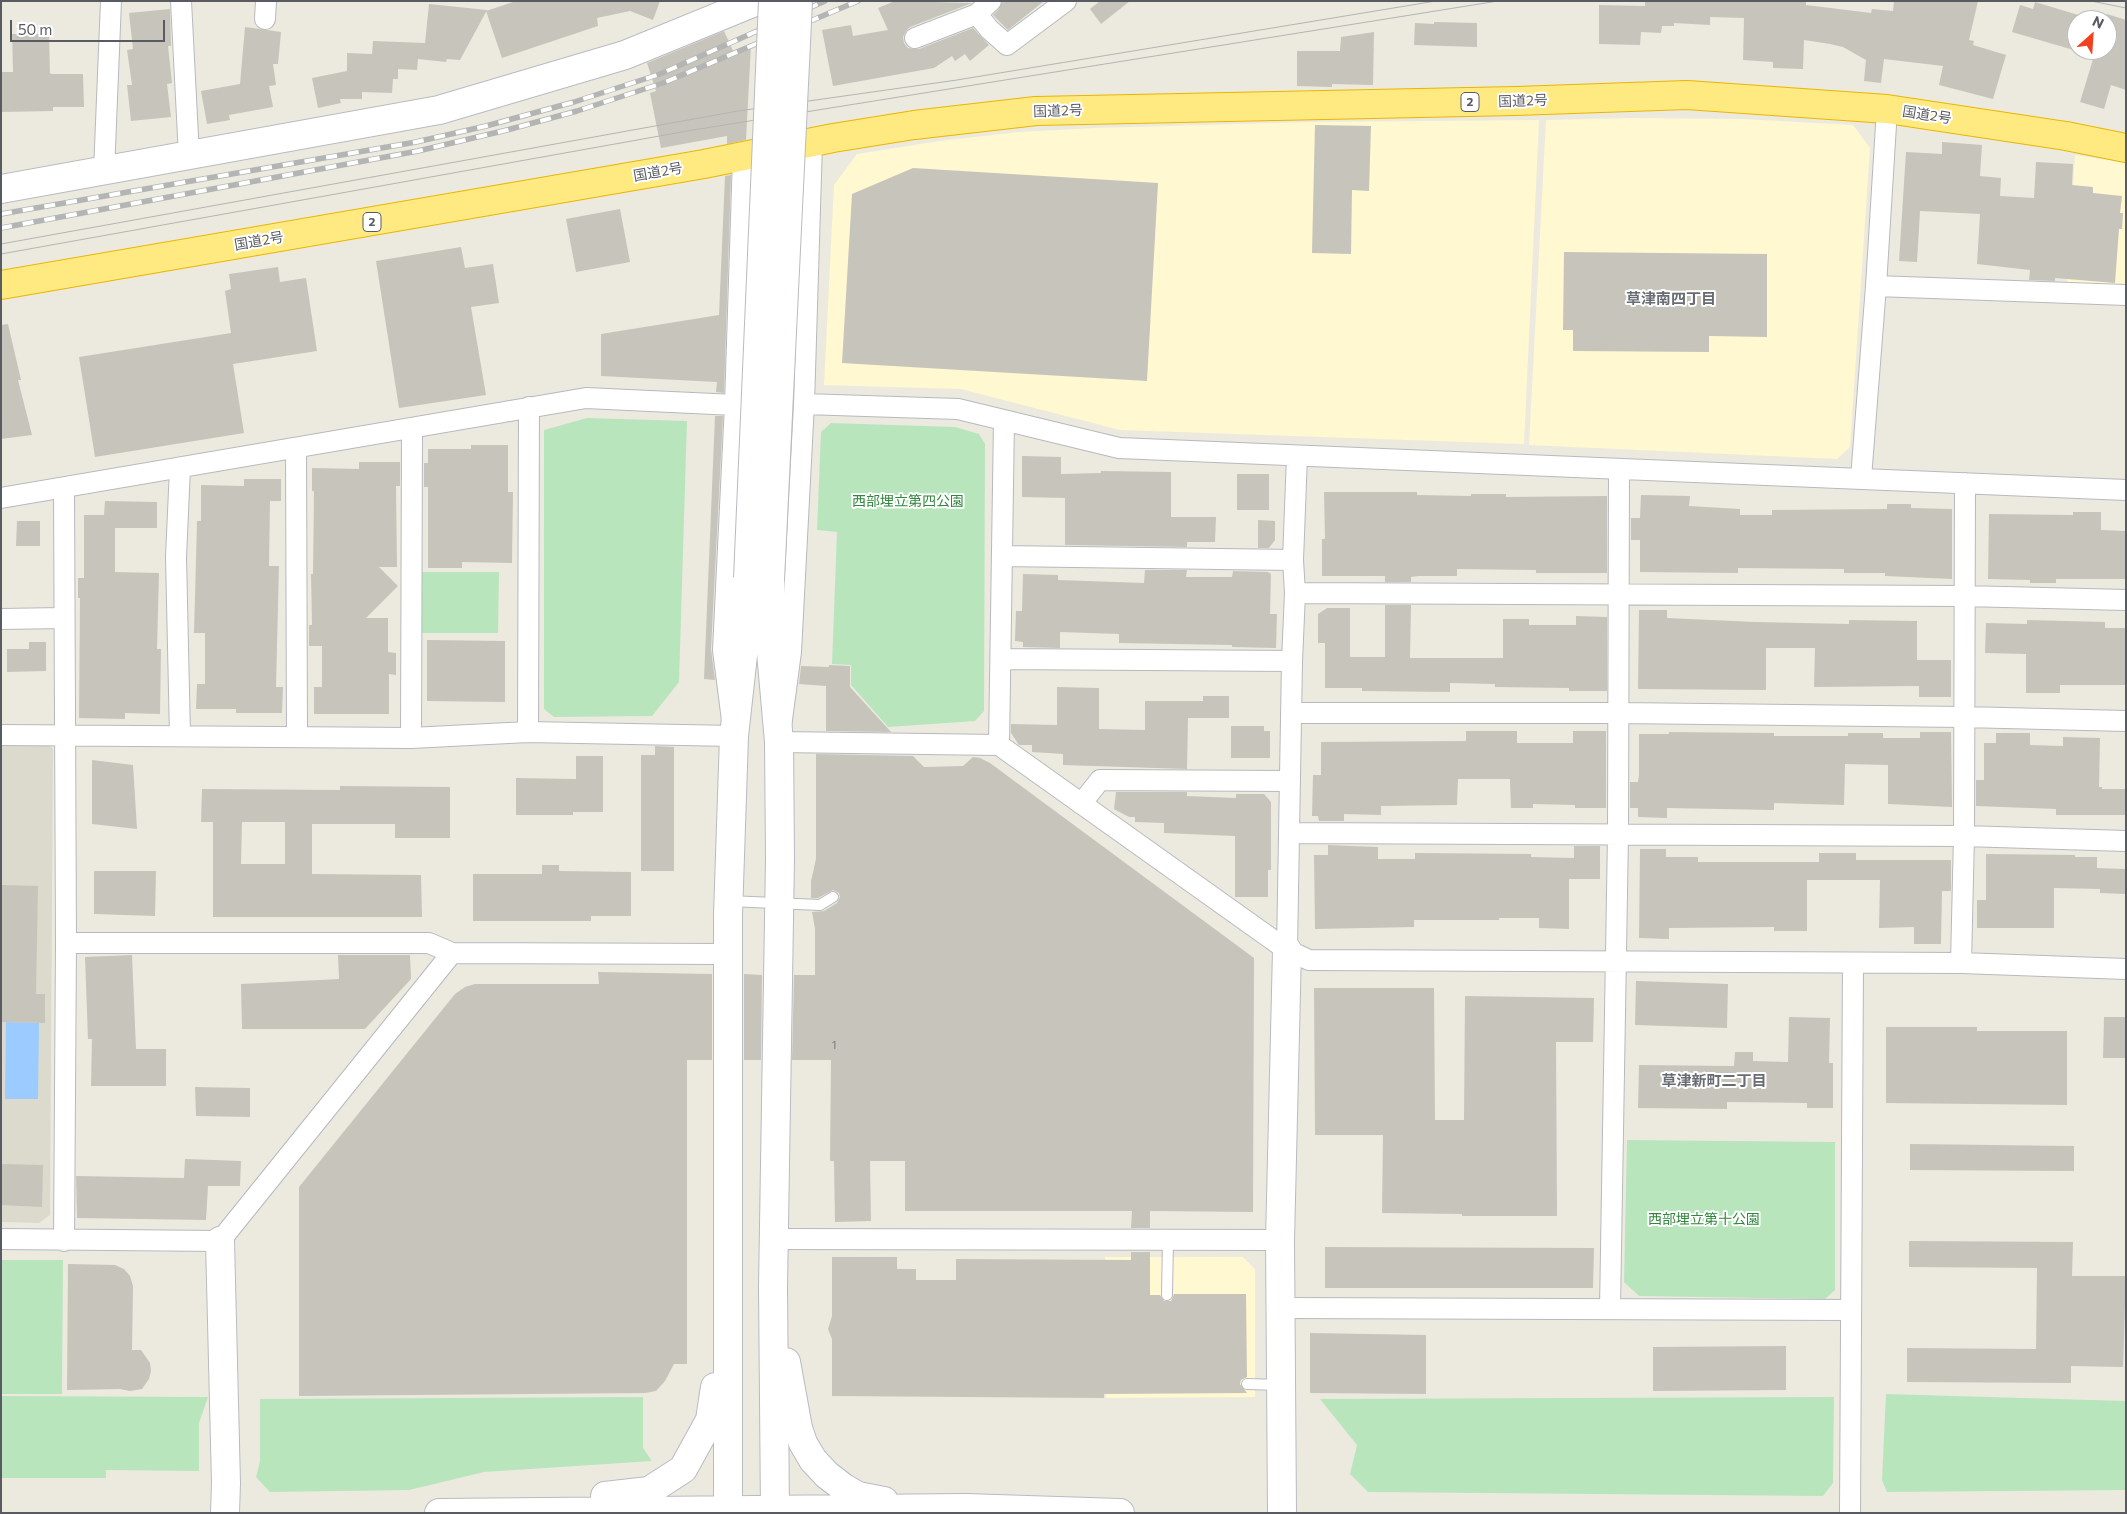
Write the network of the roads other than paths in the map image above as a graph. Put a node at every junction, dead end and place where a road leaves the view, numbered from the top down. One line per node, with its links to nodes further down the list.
1 (111, 1): 14 (street)
2 (181, 1): 12 (street)
3 (757, 1): 12 (street)
4 (773, 1): 35 (street, bridge)
5 (798, 1): 35 (street, bridge)
6 (1066, 1): 7 (street)
7 (984, 8): 8 (street)
8 (915, 38)
9 (1887, 109): 10 (highway, 国道2号 / 2); 11 (highway, 国道2号 / 2); 17 (street)
10 (812, 143): 13 (highway, 国道2号 / 2); 19 (street)
11 (2126, 148)
12 (189, 156): 14 (street)
13 (743, 157): 16 (highway, 国道2号 / 2); 20 (street)
14 (104, 172): 15 (street)
15 (1, 189)
16 (1, 285)
17 (1876, 286): 18 (street); 28 (street)
18 (2126, 295)
19 (804, 404): 22 (street); 55 (street)
20 (735, 405): 21 (street); 52 (street)
21 (529, 407): 23 (street); 48 (street)
22 (1004, 421): 25 (street); 33 (street)
23 (412, 429): 24 (street); 54 (street)
24 (296, 448): 26 (street); 53 (street)
25 (1297, 456): 27 (street); 34 (street)
26 (180, 468): 30 (street); 51 (street)
27 (1619, 470): 28 (street); 37 (street)
28 (1861, 478): 29 (street)
29 (1965, 483): 31 (street); 38 (street)
30 (64, 488): 32 (street); 40 (street)
31 (2126, 490)
32 (1, 498)
33 (1002, 556): 34 (street); 42 (street)
34 (1294, 560): 36 (street)
35 (759, 579): 52 (street); 55 (street)
36 (1296, 593): 37 (street); 43 (street)
37 (1620, 594): 38 (street); 45 (street)
38 (1964, 596): 39 (street); 46 (street)
39 (2126, 600)
40 (63, 618): 41 (street); 50 (street)
41 (1, 619)
42 (1001, 659): 43 (street); 56 (street)
43 (1292, 661): 44 (street)
44 (1291, 713): 45 (street); 57 (street)
45 (1620, 713): 46 (street); 60 (street)
46 (1964, 717): 47 (street); 61 (street)
47 (2126, 721)
48 (528, 732): 52 (street); 54 (street)
49 (1, 735): 50 (street)
50 (64, 736): 51 (street); 66 (street)
51 (180, 736): 53 (street)
52 (734, 736): 64 (street)
53 (297, 737): 54 (street)
54 (411, 738)
55 (779, 742): 56 (street); 65 (street)
56 (999, 745): 58 (street)
57 (1290, 781): 58 (street); 59 (street)
58 (1081, 804): 67 (street)
59 (1290, 834): 60 (street); 67 (street)
60 (1618, 834): 61 (street); 70 (street)
61 (1964, 836): 62 (street); 72 (street)
62 (2126, 841)
63 (833, 897): 65 (lane)
64 (728, 901): 65 (lane); 69 (street)
65 (780, 903): 75 (street)
66 (66, 943): 68 (street); 78 (street)
67 (1287, 950): 70 (street); 77 (street)
68 (452, 953): 69 (street); 79 (street)
69 (727, 954): 85 (street)
70 (1615, 962): 71 (street); 83 (street)
71 (1853, 963): 72 (street); 84 (street)
72 (1961, 963): 73 (street)
73 (2126, 969)
74 (1, 1239): 78 (street)
75 (774, 1239): 76 (street); 80 (street)
76 (1168, 1240): 77 (street); 81 (lane)
77 (1280, 1240): 82 (street)
78 (64, 1241): 79 (street)
79 (220, 1241): 92 (street)
80 (773, 1287): 88 (street); 91 (street)
81 (1168, 1294)
82 (1281, 1308): 83 (street); 87 (street)
83 (1610, 1309): 84 (street)
84 (1851, 1310): 96 (street)
85 (726, 1320): 89 (street); 90 (street)
86 (1247, 1384): 87 (lane)
87 (1281, 1384): 95 (street)
88 (965, 1508): 91 (street); 94 (street)
89 (462, 1512): 90 (street); 93 (street)
90 (728, 1512): 91 (street)
91 (775, 1512)
92 (225, 1513)
93 (439, 1513)
94 (1120, 1513)
95 (1282, 1513)
96 (1850, 1513)

